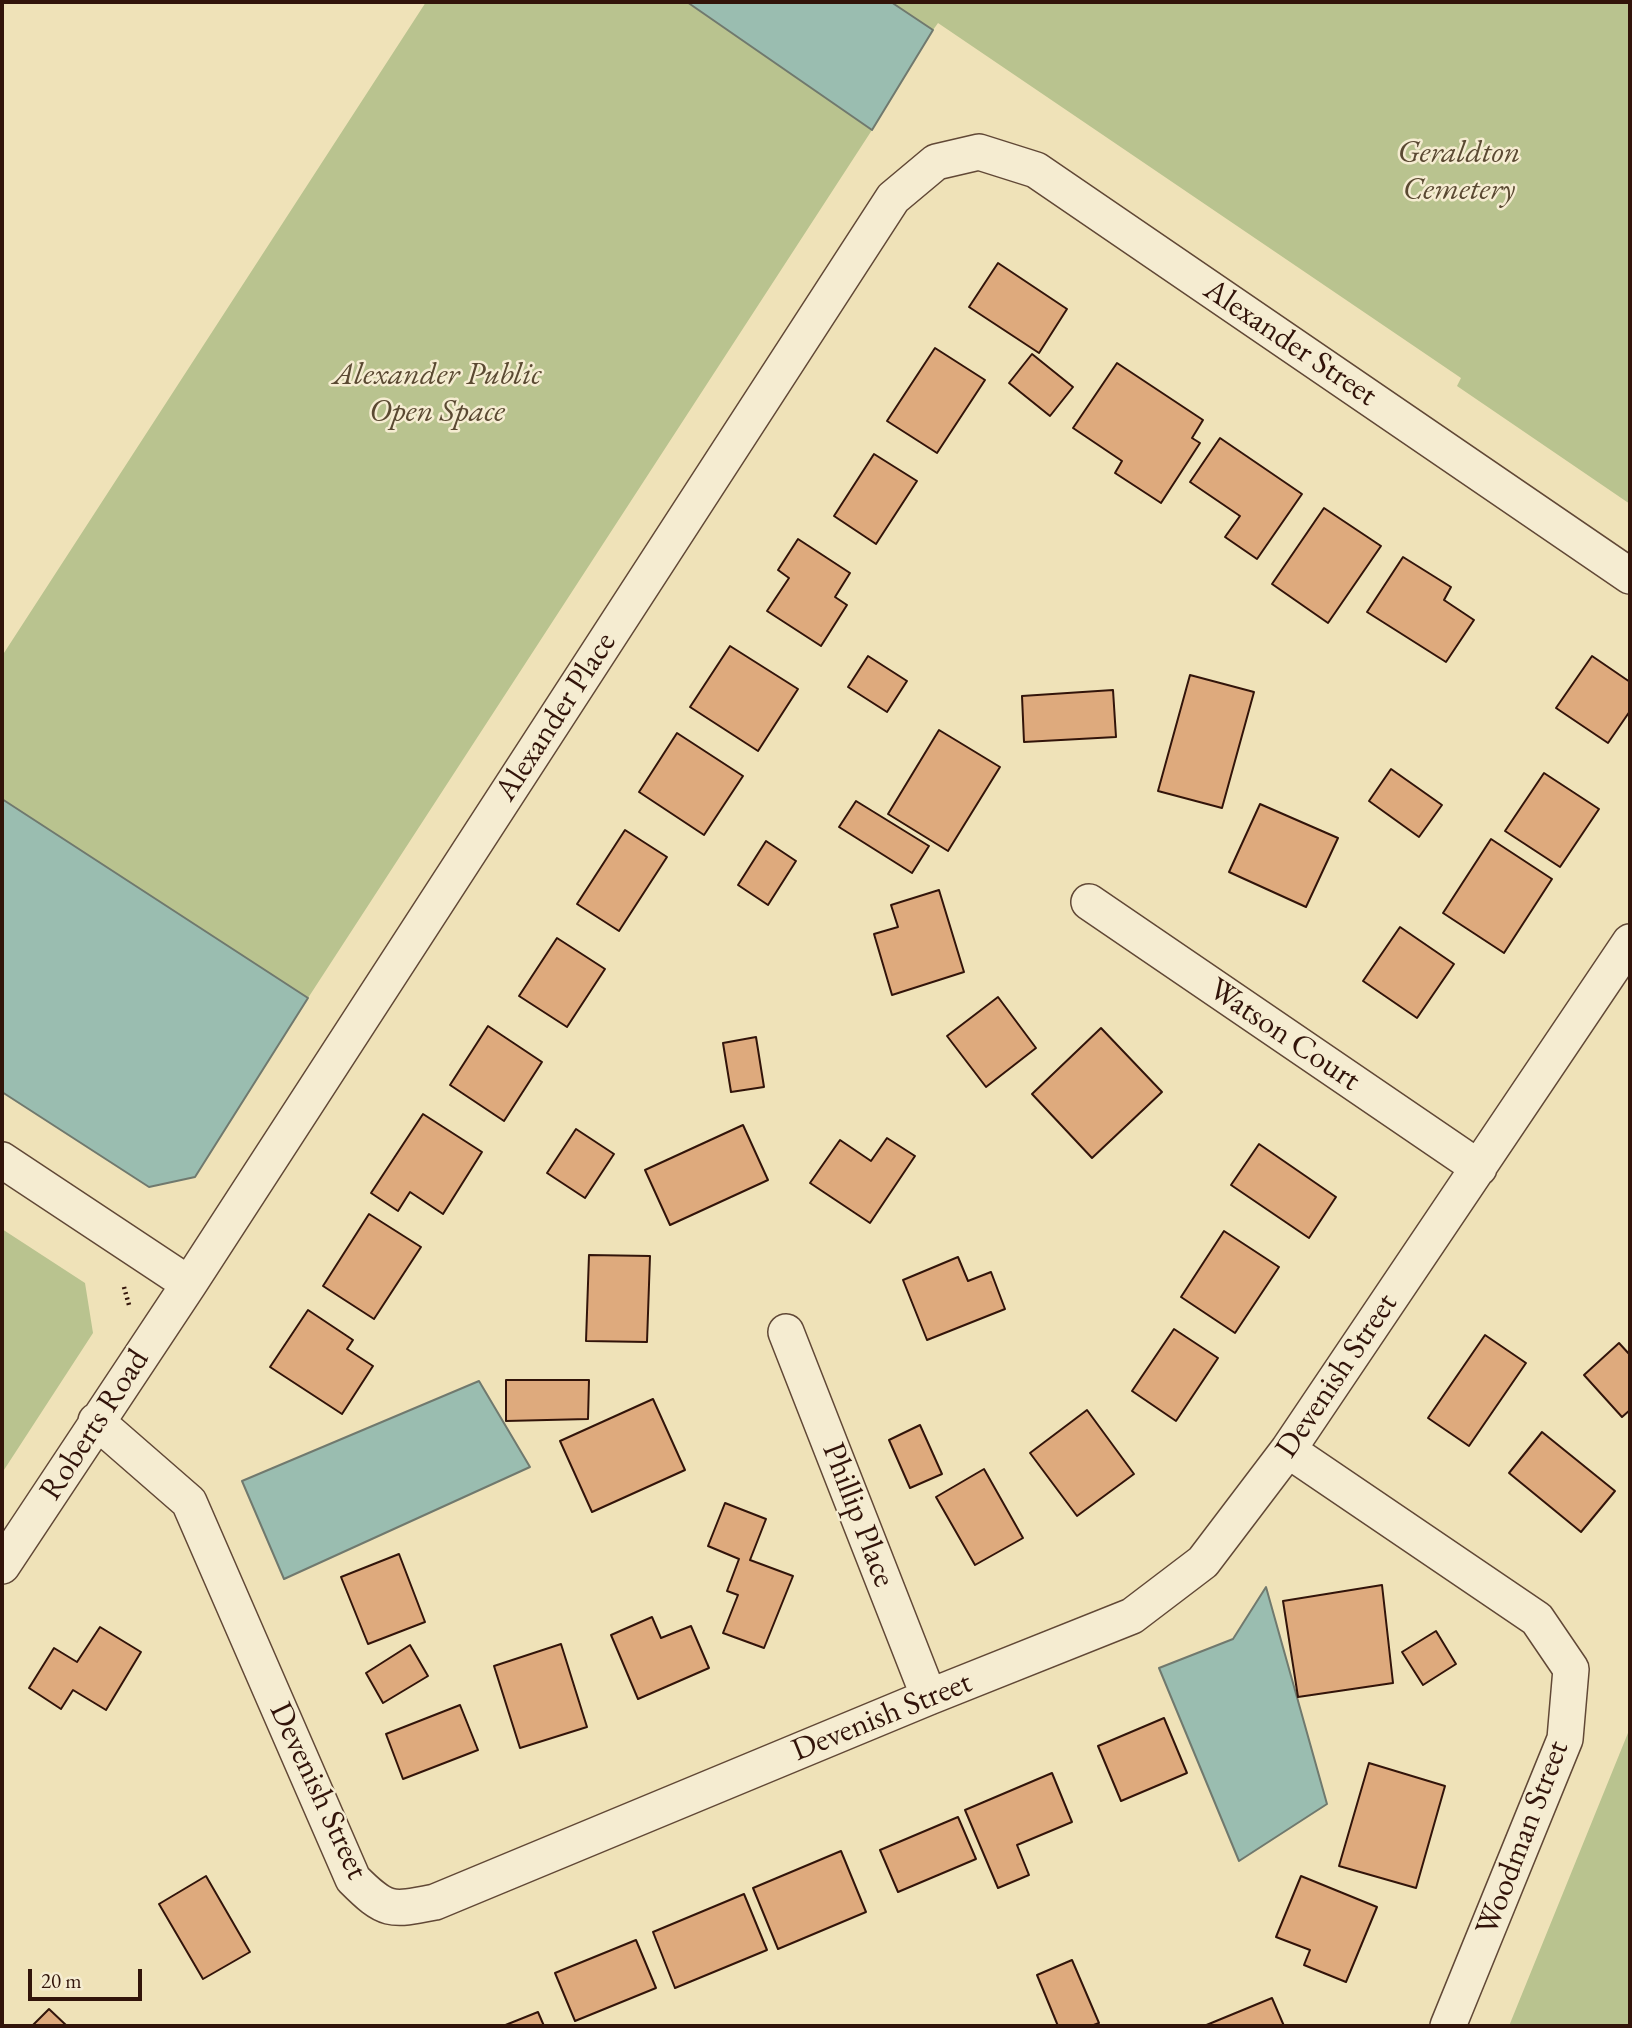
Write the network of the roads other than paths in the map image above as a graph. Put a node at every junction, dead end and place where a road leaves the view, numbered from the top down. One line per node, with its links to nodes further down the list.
1 (936, 162): 2 (street, Alexander Street); 7 (street, Alexander Place)
2 (1630, 576)
3 (1089, 902): 6 (street, Watson Court)
4 (1630, 942): 6 (street, Devenish Street)
5 (2, 1160): 7 (street)
6 (1479, 1168): 10 (street, Devenish Street)
7 (189, 1284): 9 (street, Roberts Road)
8 (786, 1332): 12 (street, Phillip Place)
9 (96, 1421): 11 (street, Roberts Road); 12 (street, Devenish Street)
10 (1288, 1450): 12 (street, Devenish Street); 13 (street, Woodman Street)
11 (2, 1566)
12 (929, 1697)
13 (1448, 2026)

